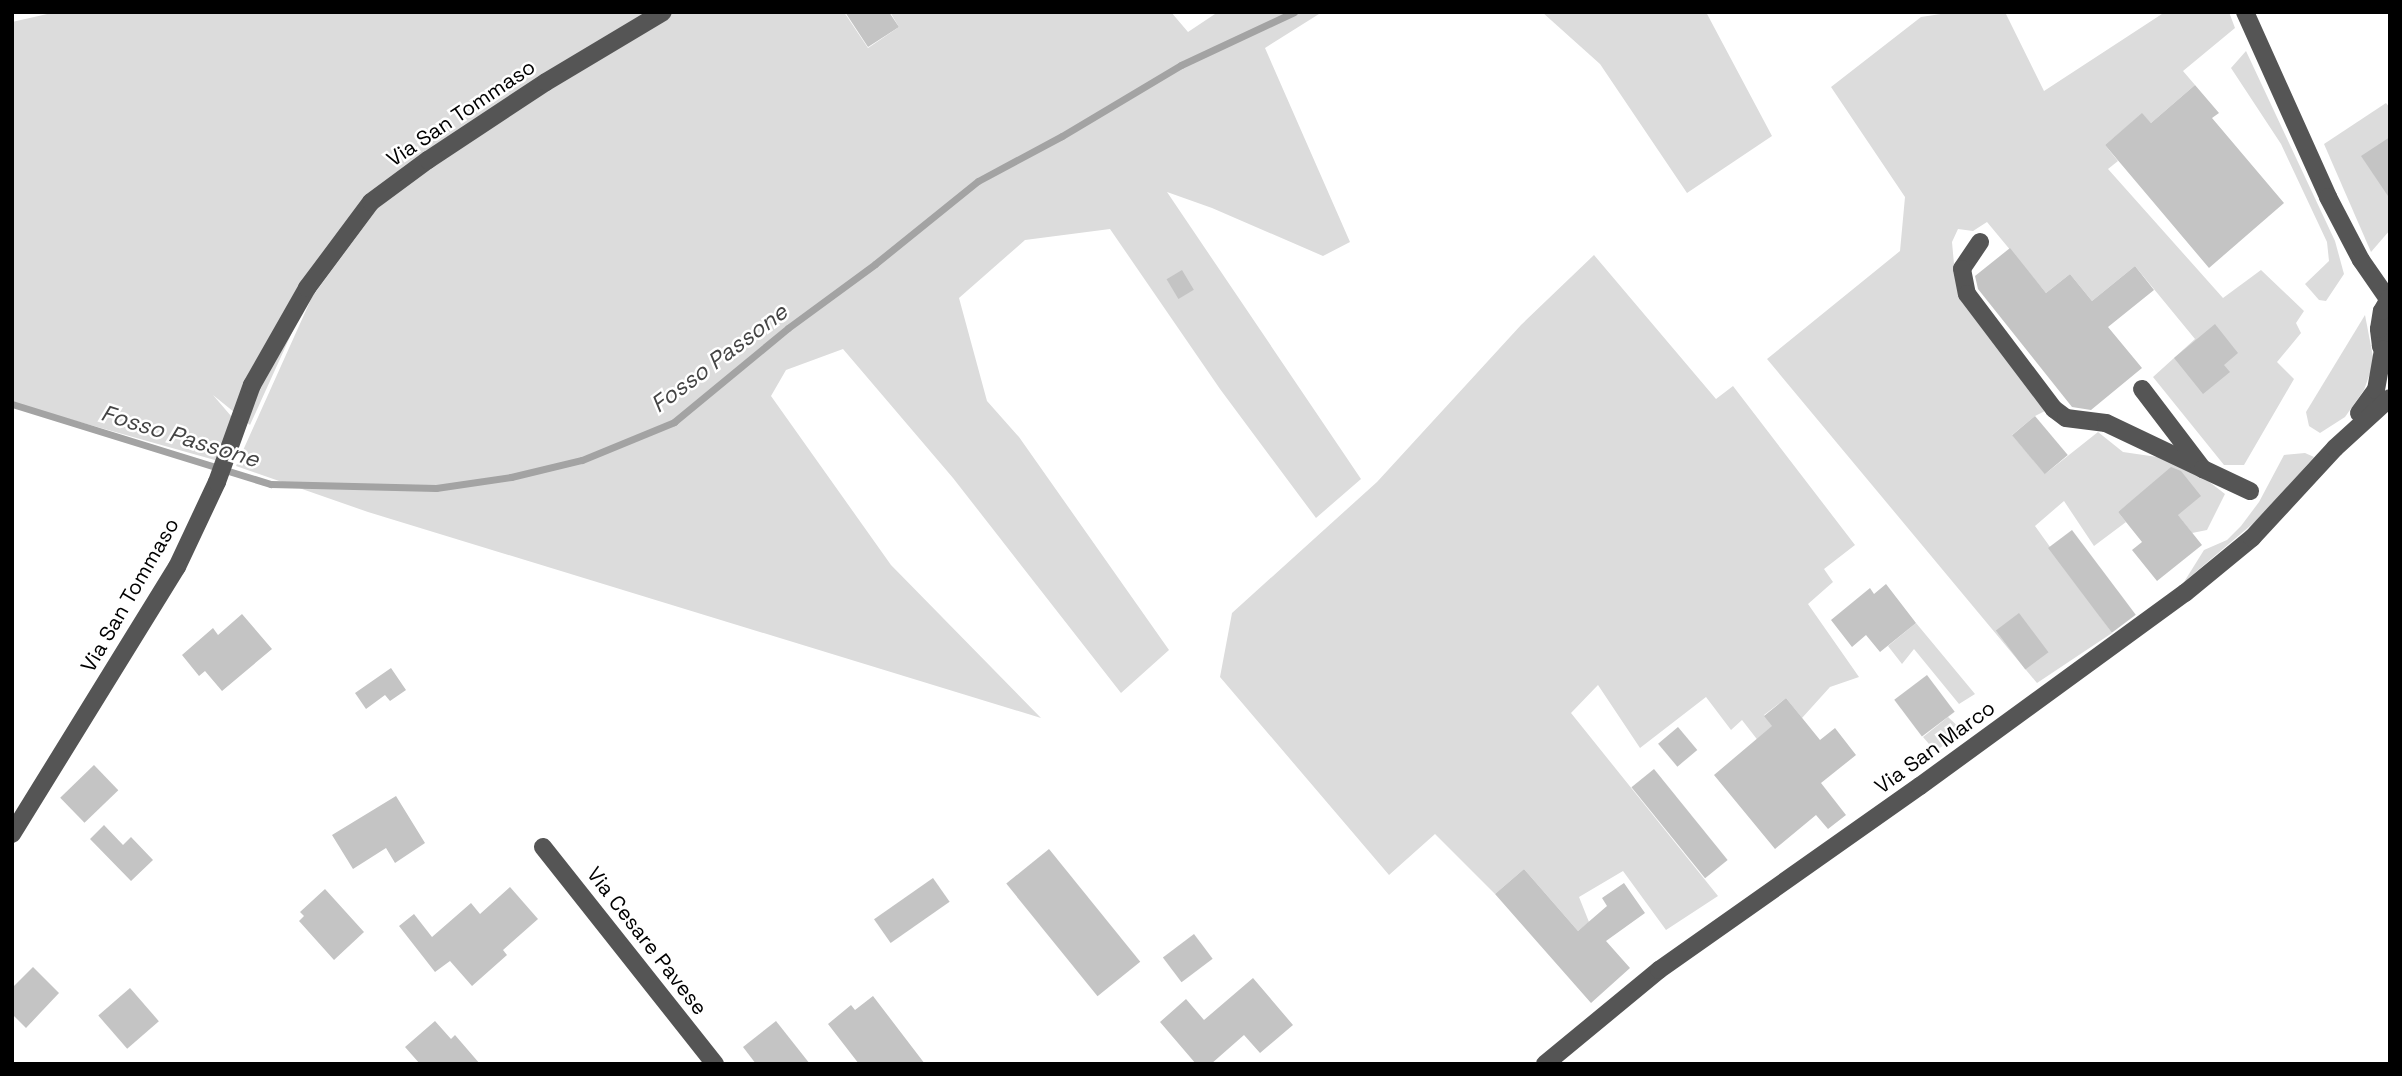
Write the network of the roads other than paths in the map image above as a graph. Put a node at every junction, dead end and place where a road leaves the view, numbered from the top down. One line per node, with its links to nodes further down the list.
1 (663, 12): 11 (street, Via San Tommaso)
2 (2245, 12): 4 (street)
3 (1980, 242): 9 (street)
4 (2389, 298): 5 (street, Via San Marco)
5 (2386, 356): 8 (street, Via San Marco)
6 (2142, 389): 9 (street)
7 (2390, 398): 8 (street, Via San Marco)
8 (2335, 448): 14 (street, Via San Marco)
9 (2203, 469): 10 (street)
10 (2250, 491)
11 (12, 834)
12 (543, 847): 13 (street, Via Cesare Pavese)
13 (715, 1064)
14 (1545, 1064)

